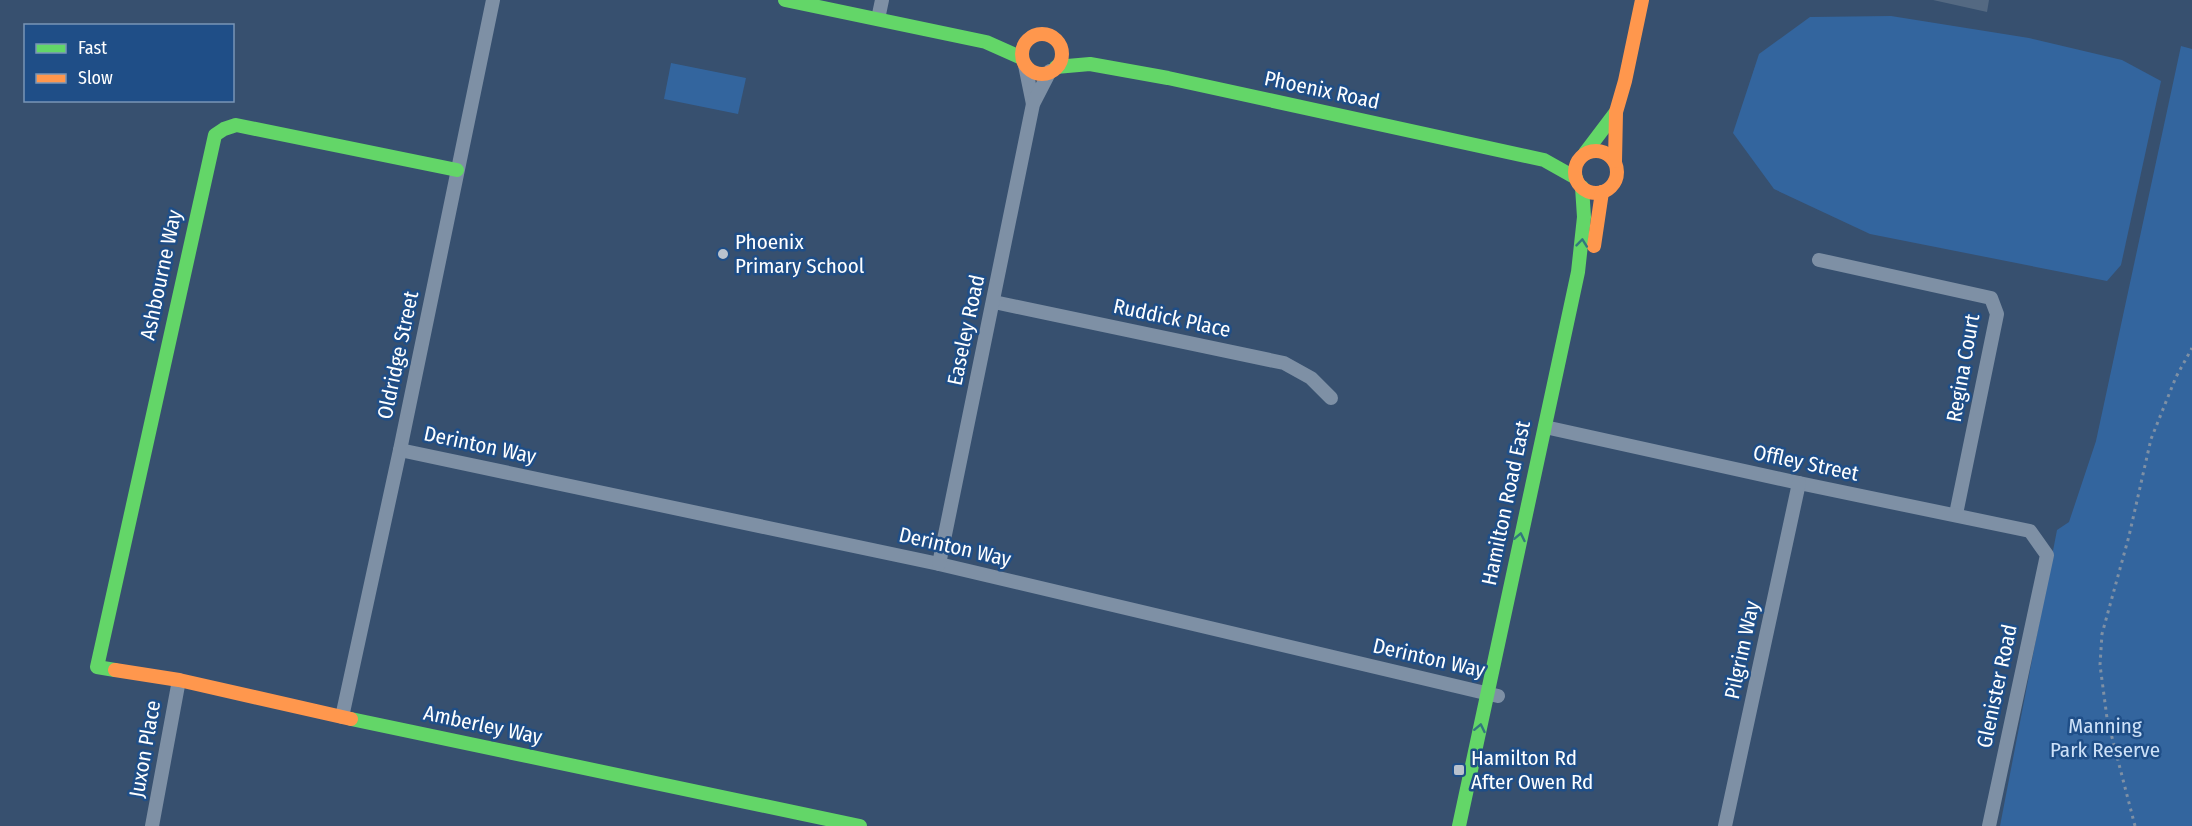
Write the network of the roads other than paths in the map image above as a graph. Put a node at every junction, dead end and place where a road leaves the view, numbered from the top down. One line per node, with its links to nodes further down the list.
1 (493, 0): 17 (street, Oldridge Street)
2 (785, 0): 5 (street)
3 (882, 0): 5 (street)
4 (1642, 0): 13 (street)
5 (878, 19): 7 (street)
6 (1028, 39): 7 (street); 8 (street); 9 (street)
7 (986, 42): 9 (street)
8 (1058, 43): 10 (street, Phoenix Road); 11 (street)
9 (1024, 62): 11 (street); 12 (street, Easeley Road)
10 (1090, 64): 11 (street, Phoenix Road); 15 (street, Phoenix Road)
11 (1053, 69): 12 (street, Easeley Road)
12 (1033, 104): 21 (street, Easeley Road)
13 (1616, 112): 14 (street); 16 (street)
14 (1583, 155): 15 (street, Phoenix Road); 16 (street); 18 (street)
15 (1544, 160): 18 (street, Phoenix Road)
16 (1615, 161): 19 (street)
17 (457, 170): 24 (street, Oldridge Street); 29 (street, Ashbourne Way)
18 (1579, 182): 19 (street); 23 (street, Hamilton Road East, one-way to 18)
19 (1602, 192): 23 (street, Hamilton Road East)
20 (1819, 260): 26 (street, Regina Court)
21 (994, 302): 22 (street, Ruddick Place); 28 (street, Easeley Road)
22 (1331, 398)
23 (1550, 429): 25 (street, Offley Street); 31 (street, Hamilton Road East)
24 (400, 450): 28 (street, Derinton Way); 32 (street, Oldridge Street)
25 (1800, 483): 26 (street, Offley Street); 37 (street, Pilgrim Way)
26 (1956, 514): 27 (street, Offley Street)
27 (2047, 555): 38 (street, Glenister Road)
28 (939, 564): 31 (street, Derinton Way)
29 (97, 667): 30 (street, Amberley Way)
30 (179, 680): 32 (street, Amberley Way); 33 (street, Juxon Place)
31 (1493, 695): 35 (street, Hamilton Road East, one-way to 31); 36 (street, Hamilton Road East)
32 (342, 717): 34 (street, Amberley Way)
33 (152, 826)
34 (860, 826)
35 (1459, 826)
36 (1471, 826)
37 (1725, 826)
38 (1989, 826)

